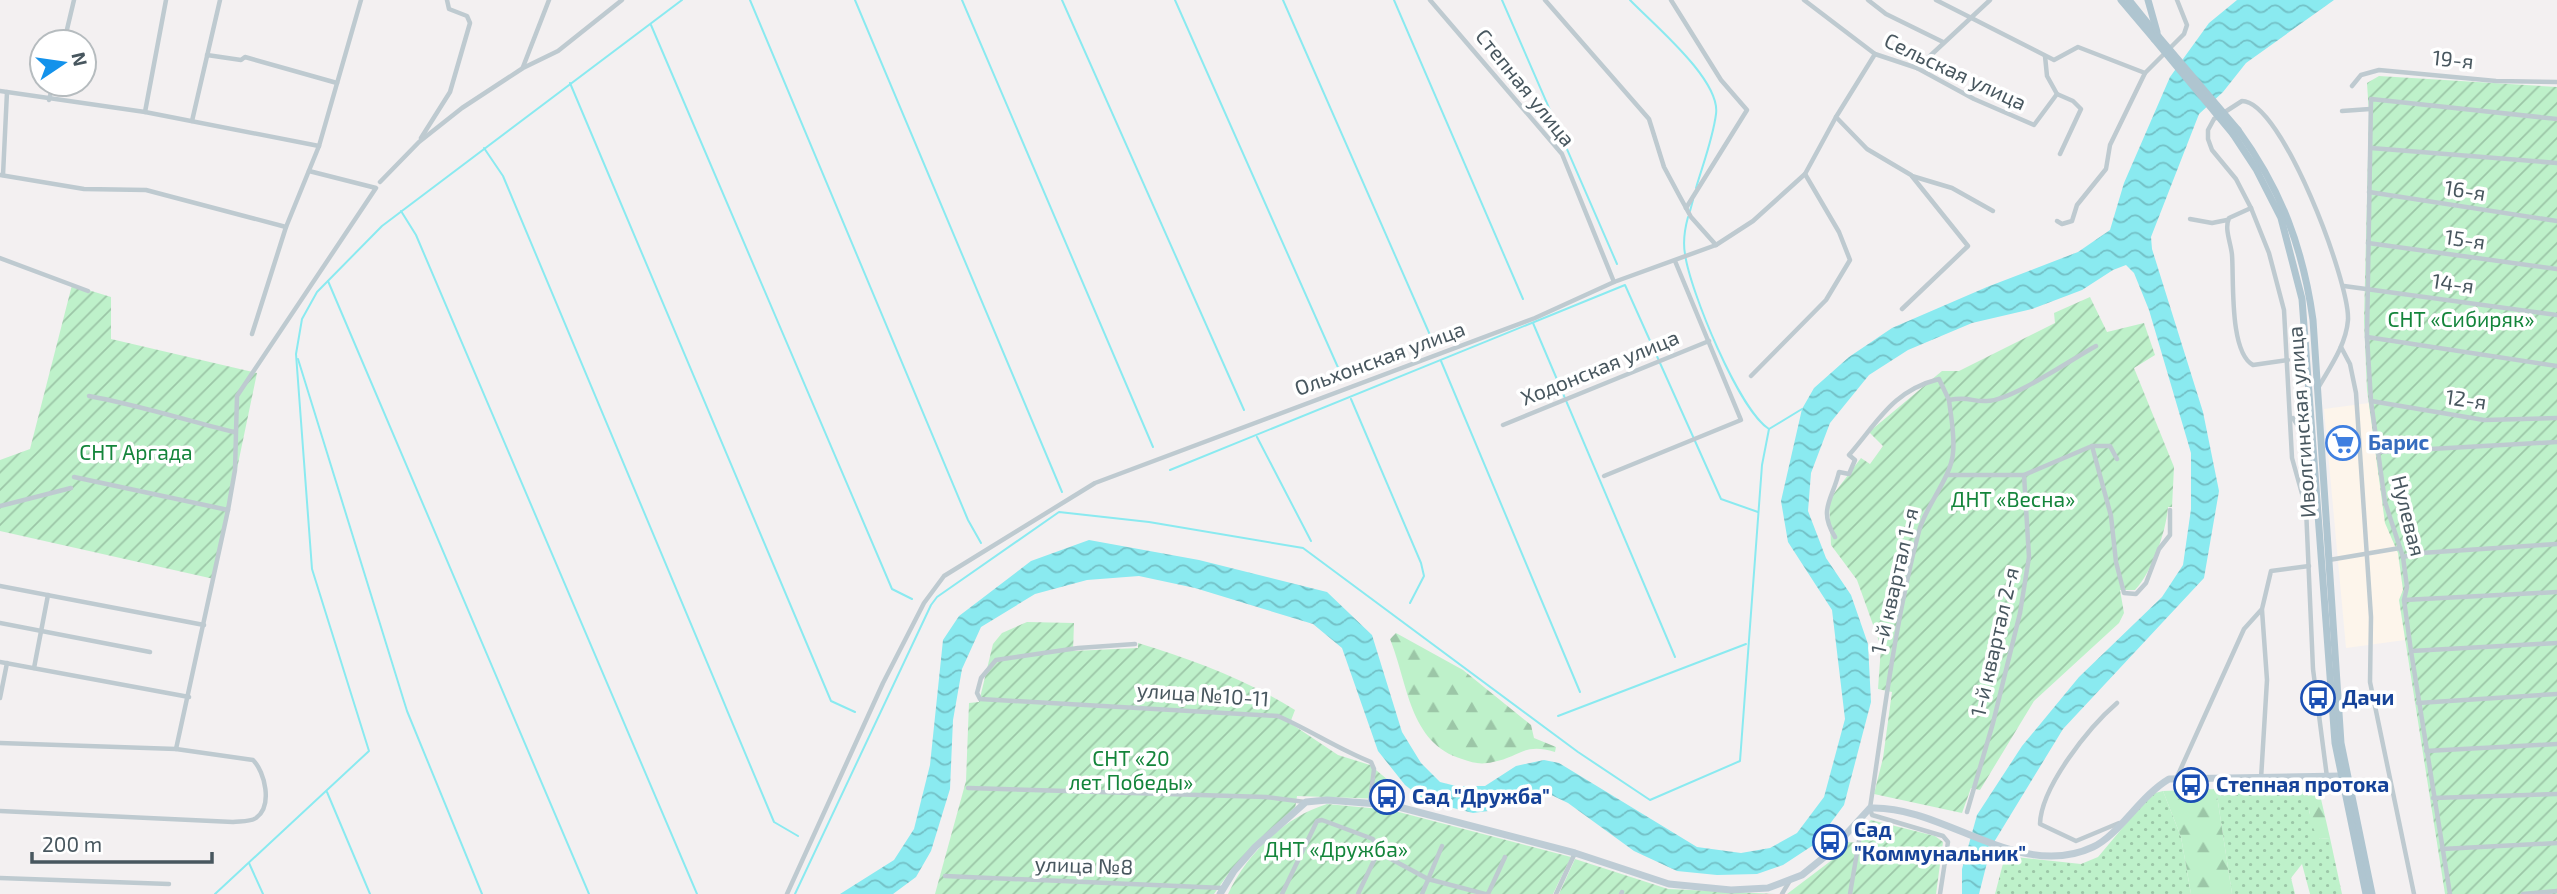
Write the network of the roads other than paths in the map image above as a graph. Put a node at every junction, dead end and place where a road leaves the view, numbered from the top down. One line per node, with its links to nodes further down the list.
1 (74, 0): 20 (street)
2 (166, 0): 38 (street)
3 (220, 0): 24 (street)
4 (362, 0): 30 (street)
5 (447, 0): 43 (street)
6 (549, 0): 26 (street)
7 (622, 0): 26 (street)
8 (1430, 0): 67 (street, Степная улица)
9 (1545, 0): 54 (street)
10 (1671, 0): 54 (street)
11 (1804, 0): 23 (street, Сельская улица)
12 (1868, 0): 22 (street)
13 (1936, 0): 19 (street)
14 (1990, 0): 19 (street)
15 (2121, 0): 21 (main road, Иволгинская улица)
16 (2129, 0): 21 (main road, Иволгинская улица)
17 (2148, 0): 21 (main road)
18 (2177, 0): 28 (street)
19 (1970, 18): 22 (street); 25 (street)
20 (67, 28)
21 (2156, 38): 42 (main road, Иволгинская улица, bridge)
22 (1943, 42): 27 (street)
23 (1875, 54): 27 (street, Сельская улица); 39 (street, Ольхонская улица)
24 (207, 55): 30 (street); 41 (street)
25 (2045, 56): 28 (street); 34 (street)
26 (523, 68): 43 (street)
27 (1917, 68): 34 (street, Сельская улица)
28 (2146, 73): 59 (street)
29 (2557, 82): 31 (street, 19-я)
30 (337, 83): 44 (street)
31 (2352, 86)
32 (0, 91): 33 (street)
33 (7, 92): 35 (street); 50 (street)
34 (2057, 94): 46 (street, Сельская улица)
35 (49, 100): 38 (street)
36 (2371, 109): 37 (street); 40 (street, Нулевая); 45 (street, Нулевая)
37 (2342, 111)
38 (145, 112): 41 (street)
39 (1836, 117): 49 (street, Ольхонская улица); 51 (street)
40 (2557, 119)
41 (192, 121): 44 (street)
42 (2235, 132): 81 (main road, Иволгинская улица); 89 (main road, Иволгинская улица)
43 (419, 142): 52 (street)
44 (318, 146): 48 (street)
45 (2371, 148): 47 (street); 53 (street, Нулевая)
46 (2060, 154)
47 (2557, 163)
48 (309, 171): 61 (street); 88 (street)
49 (1805, 174): 63 (street, Ольхонская улица); 80 (street)
50 (1, 175): 61 (street)
51 (1911, 175): 56 (street); 71 (street)
52 (380, 182)
53 (2369, 192): 60 (street, 16-я); 62 (street, Нулевая)
54 (1686, 208): 63 (street)
55 (2251, 208): 58 (street); 68 (street); 78 (street)
56 (1993, 211)
57 (2190, 219): 58 (street)
58 (2227, 220): 78 (street)
59 (2057, 221)
60 (2557, 221)
61 (286, 227): 73 (street)
62 (2368, 243): 66 (street, 15-я); 69 (street, Нулевая)
63 (1716, 245): 65 (street, Ольхонская улица)
64 (0, 258): 70 (street)
65 (1675, 261): 67 (street, Ольхонская улица); 75 (street)
66 (2557, 269)
67 (1614, 282): 159 (street, Ольхонская улица)
68 (2344, 286): 69 (street, 14-я); 77 (street)
69 (2367, 288): 72 (street, 14-я); 74 (street, Нулевая)
70 (88, 291)
71 (1902, 309)
72 (2557, 315)
73 (252, 334)
74 (2367, 337): 79 (street); 84 (street, Нулевая)
75 (1709, 341): 87 (street, Ходонская улица); 96 (street)
76 (2096, 346): 83 (street)
77 (2341, 347): 81 (street); 105 (street)
78 (2288, 360): 85 (street)
79 (2557, 366)
80 (1751, 376)
81 (2317, 388): 107 (main road, Иволгинская улица)
82 (89, 396): 88 (street)
83 (1949, 400): 94 (street, 1-й квартал 1-я); 102 (street)
84 (2371, 401): 86 (street, 12-я); 92 (street, Нулевая)
85 (2290, 407): 89 (street); 108 (street)
86 (2557, 418)
87 (1503, 425)
88 (234, 432): 100 (street)
89 (2314, 439): 133 (main road, Иволгинская улица)
90 (2557, 442): 92 (street)
91 (2092, 446): 93 (street); 95 (street); 101 (street)
92 (2378, 452): 104 (street, Нулевая)
93 (2116, 459)
94 (1946, 475): 95 (street); 143 (street, 1-й квартал 1-я)
95 (2024, 475): 144 (street, 1-й квартал 2-я)
96 (1604, 476)
97 (74, 477): 100 (street)
98 (71, 488): 99 (street)
99 (0, 506)
100 (228, 510): 115 (street)
101 (2170, 510)
102 (1835, 537)
103 (2557, 544): 106 (street)
104 (2400, 548): 105 (street); 106 (street, Нулевая)
105 (2365, 555): 107 (street); 170 (street)
106 (2403, 557): 112 (street, Нулевая)
107 (2329, 560): 169 (main road, Иволгинская улица)
108 (2309, 566): 113 (street); 135 (street)
109 (0, 586): 111 (street)
110 (2557, 592): 112 (street)
111 (47, 595): 115 (street); 116 (street)
112 (2404, 600): 119 (street, Нулевая)
113 (2262, 609): 134 (street); 136 (street)
114 (0, 623): 116 (street)
115 (204, 625): 125 (street)
116 (41, 631): 120 (street); 123 (street)
117 (2557, 643): 119 (street)
118 (1135, 644): 141 (street, улица №10-11)
119 (2411, 651): 127 (street, Нулевая)
120 (150, 652)
121 (0, 662): 122 (street)
122 (7, 663): 123 (street); 126 (street)
123 (34, 668): 125 (street)
124 (2557, 694): 127 (street)
125 (189, 697): 131 (street)
126 (0, 698)
127 (2418, 702): 132 (street, Нулевая)
128 (2117, 703): 145 (street)
129 (0, 743): 131 (street)
130 (2557, 744): 132 (street)
131 (176, 749): 142 (street)
132 (2426, 751): 139 (street, Нулевая)
133 (2341, 776): 135 (street); 168 (main road, Иволгинская улица)
134 (2177, 777): 136 (street); 145 (street)
135 (2327, 777): 136 (street)
136 (2261, 780)
137 (968, 788): 140 (street)
138 (2557, 794): 139 (street)
139 (2433, 798): 148 (street, Нулевая)
140 (1306, 803): 141 (street); 157 (street)
141 (1370, 803): 150 (street)
142 (0, 811)
143 (1867, 811): 145 (street); 155 (street); 166 (street, 1-й квартал 1-я); 167 (street)
144 (1967, 811)
145 (2120, 822)
146 (2557, 843): 148 (street)
147 (1443, 846): 154 (street)
148 (2442, 849): 171 (street, Нулевая)
149 (1378, 852): 154 (street); 160 (street); 161 (street)
150 (1575, 853): 155 (street); 164 (street)
151 (1505, 857): 163 (street)
152 (0, 877): 156 (street)
153 (944, 877): 157 (street, улица №8)
154 (1428, 879): 162 (street); 163 (street)
155 (1789, 882): 165 (street)
156 (169, 884)
157 (1222, 891)
158 (2557, 891): 172 (street)
159 (787, 894)
160 (1282, 894)
161 (1358, 894)
162 (1422, 894)
163 (1487, 894)
164 (1556, 894)
165 (1782, 894)
166 (1850, 894)
167 (1940, 894)
168 (2366, 894)
169 (2372, 894)
170 (2414, 894)
171 (2450, 894)
172 (2523, 894)

